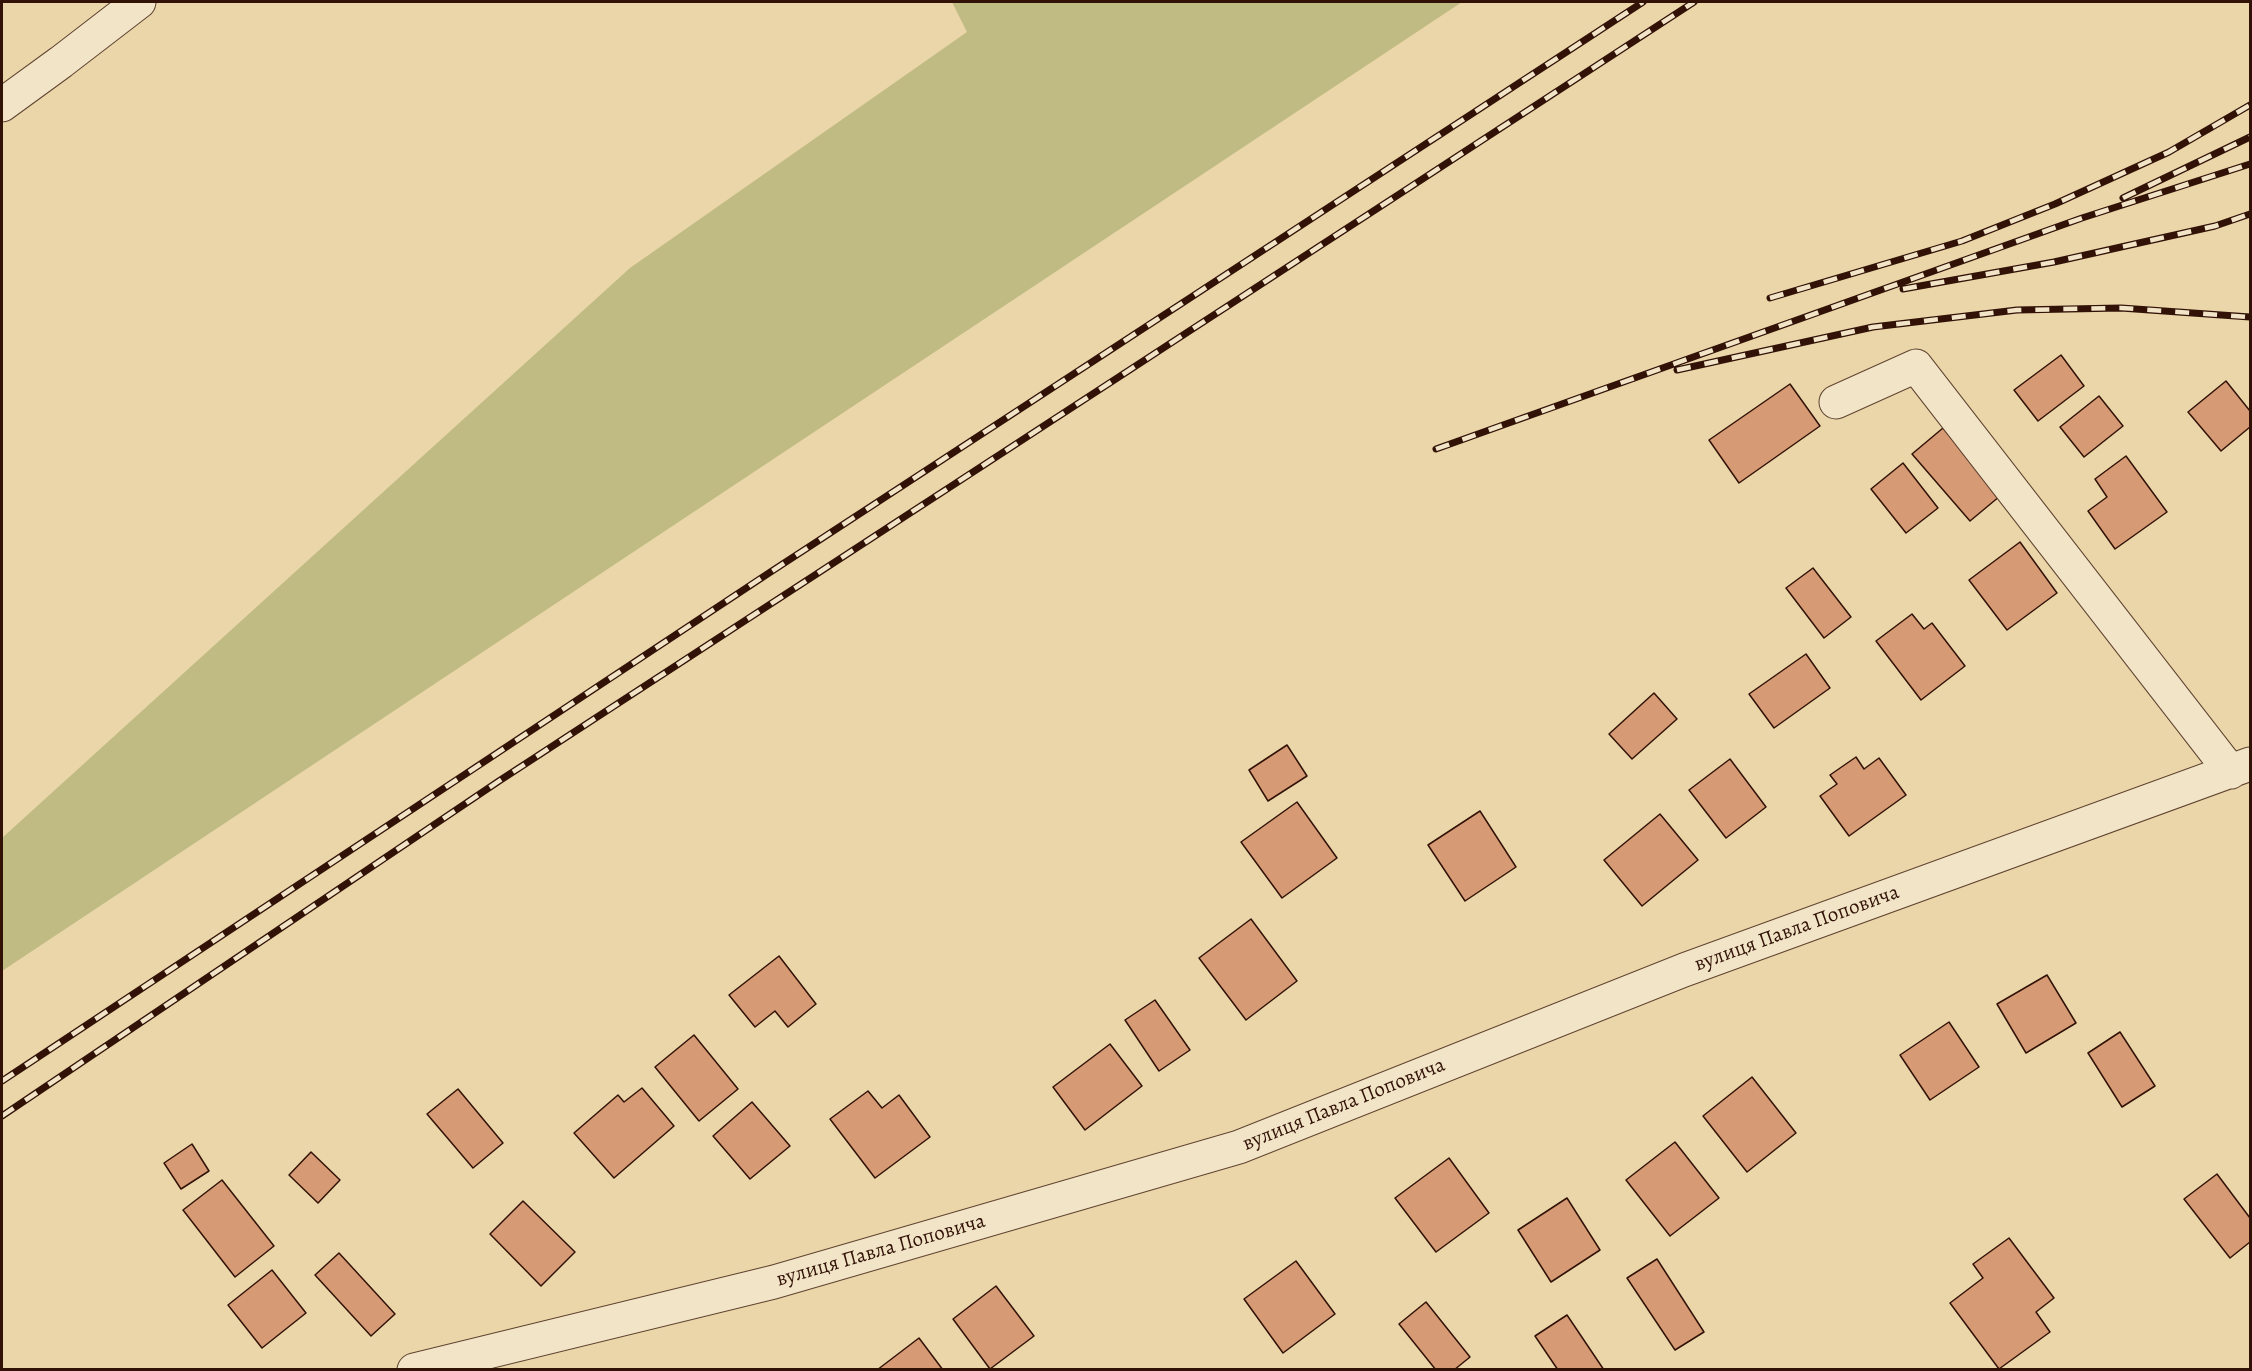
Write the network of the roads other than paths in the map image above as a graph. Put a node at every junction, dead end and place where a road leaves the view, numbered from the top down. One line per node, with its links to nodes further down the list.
1 (139, 2): 2 (street)
2 (2, 105)
3 (1836, 402): 4 (street)
4 (2241, 768): 5 (street, вулиця Павла Поповича)
5 (414, 1370)

